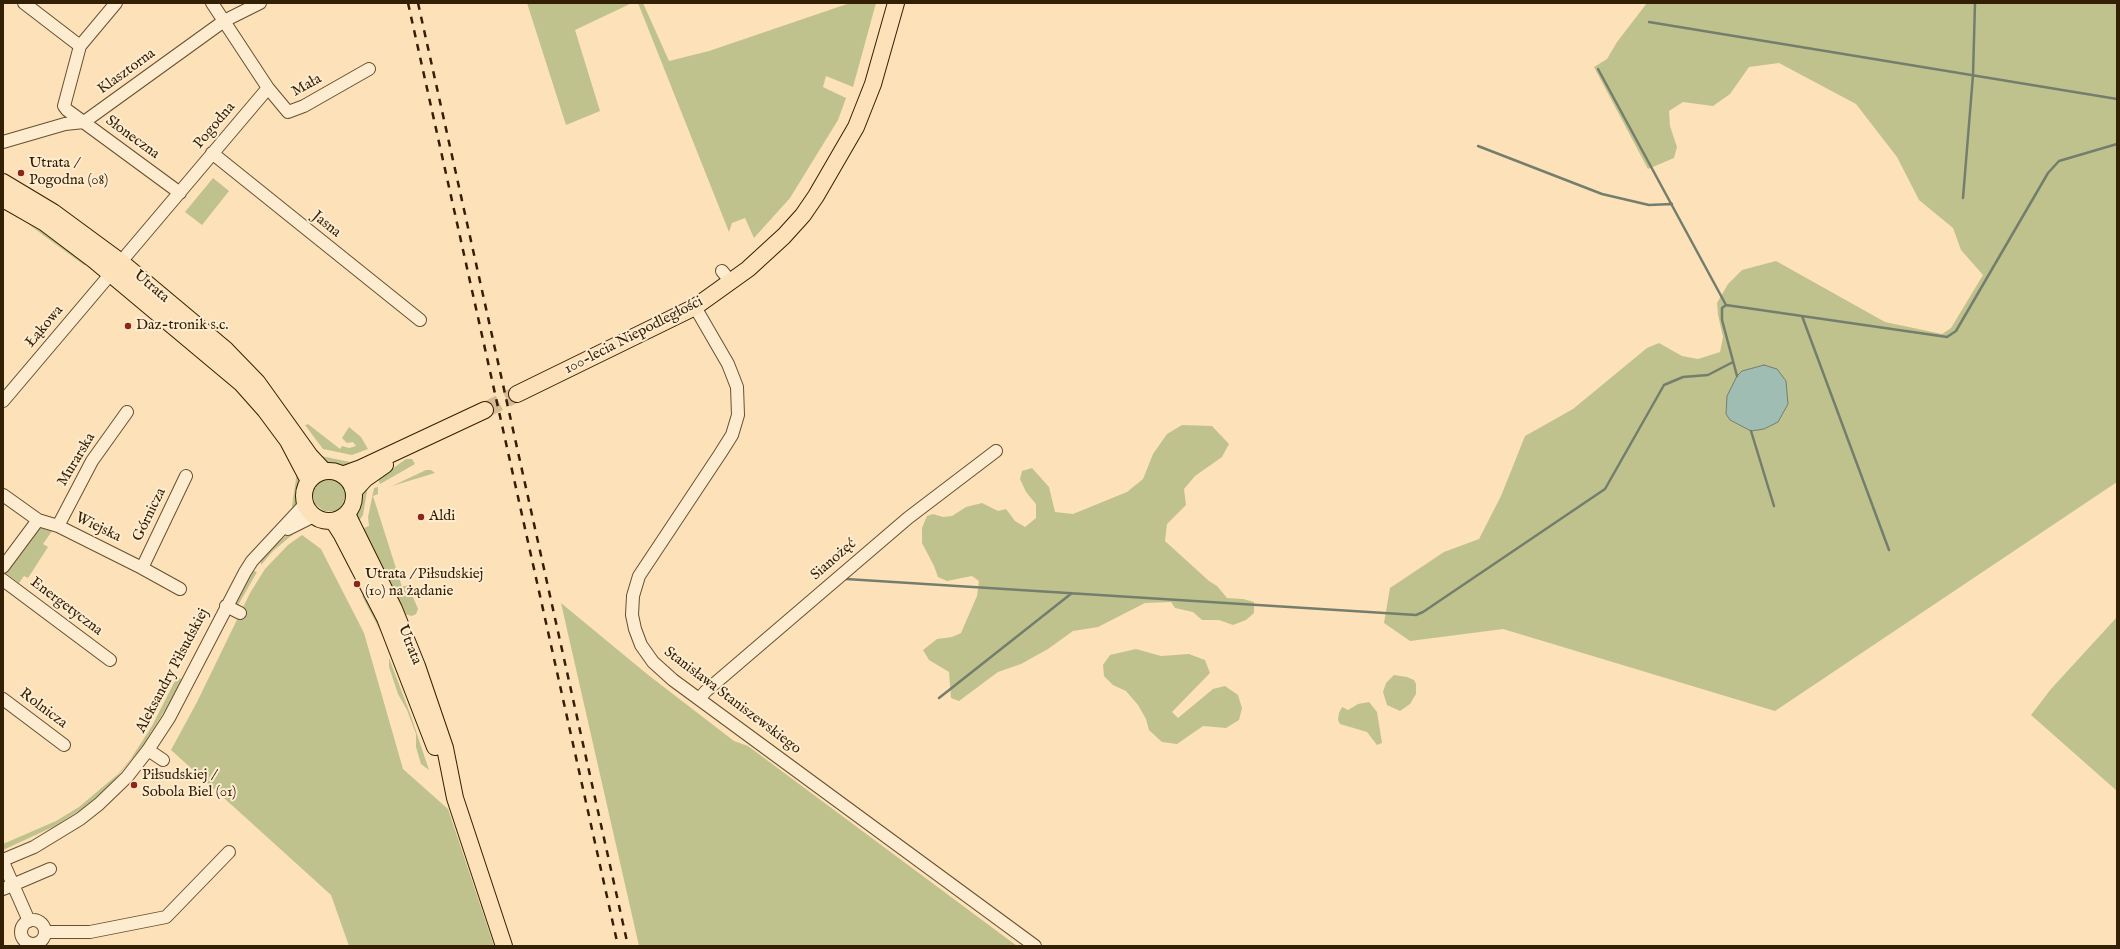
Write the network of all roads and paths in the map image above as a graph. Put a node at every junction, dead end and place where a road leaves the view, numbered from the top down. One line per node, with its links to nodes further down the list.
1 (24, 3): 7 (street)
2 (116, 3): 7 (street, Słoneczna)
3 (212, 3): 6 (street)
4 (260, 3): 6 (street, Klasztorna)
5 (896, 3): 17 (main road, 100-lecia Niepodległości)
6 (224, 21): 9 (street); 10 (street, Klasztorna)
7 (80, 46): 10 (street, Słoneczna)
8 (368, 69): 9 (street, Mała)
9 (268, 88): 12 (street, Pogodna)
10 (84, 122): 11 (street, Klasztorna); 14 (street, Słoneczna)
11 (3, 142)
12 (212, 154): 14 (street, Pogodna); 18 (street, Jasna)
13 (3, 182): 16 (main road, Utrata)
14 (180, 193): 16 (street, Pogodna)
15 (3, 199): 16 (main road, Utrata)
16 (116, 268): 20 (street, Łąkowa); 25 (main road, Utrata); 28 (main road, Utrata)
17 (695, 307): 19 (main road, 100-lecia Niepodległości); 43 (street, Stanisława Staniszewskiego)
18 (420, 320)
19 (518, 394)
20 (3, 401)
21 (485, 410): 23 (main road)
22 (127, 412): 34 (street, Murarska)
23 (436, 433): 26 (main road); 29 (main road)
24 (996, 451): 43 (street, Sianożęć)
25 (324, 471): 26 (main road); 28 (main road)
26 (342, 475): 29 (main road)
27 (186, 476): 36 (street, Górnicza)
28 (309, 481): 31 (main road)
29 (354, 491): 32 (main road)
30 (3, 494): 33 (street, Wiejska)
31 (310, 510): 32 (main road); 39 (street, Aleksandry Piłsudskiej)
32 (340, 517): 54 (main road, Utrata)
33 (38, 520): 34 (street, Wiejska); 35 (street)
34 (58, 526): 36 (street, Wiejska)
35 (3, 567)
36 (142, 568): 38 (street, Wiejska)
37 (3, 580): 41 (street, Energetyczna)
38 (180, 589)
39 (226, 606): 40 (street, Aleksandry Piłsudskiej); 45 (street, Aleksandry Piłsudskiej)
40 (240, 613)
41 (110, 660)
42 (3, 698): 44 (street, Rolnicza)
43 (699, 699): 55 (street, Stanisława Staniszewskiego)
44 (64, 745)
45 (148, 750): 46 (street, Aleksandry Piłsudskiej); 48 (street, Aleksandry Piłsudskiej)
46 (163, 760)
47 (229, 852): 52 (street)
48 (3, 861): 50 (street)
49 (50, 869): 50 (street)
50 (8, 887): 51 (street)
51 (29, 921): 52 (street); 53 (street)
52 (46, 932): 53 (street)
53 (29, 945)
54 (504, 946)
55 (1035, 946)

